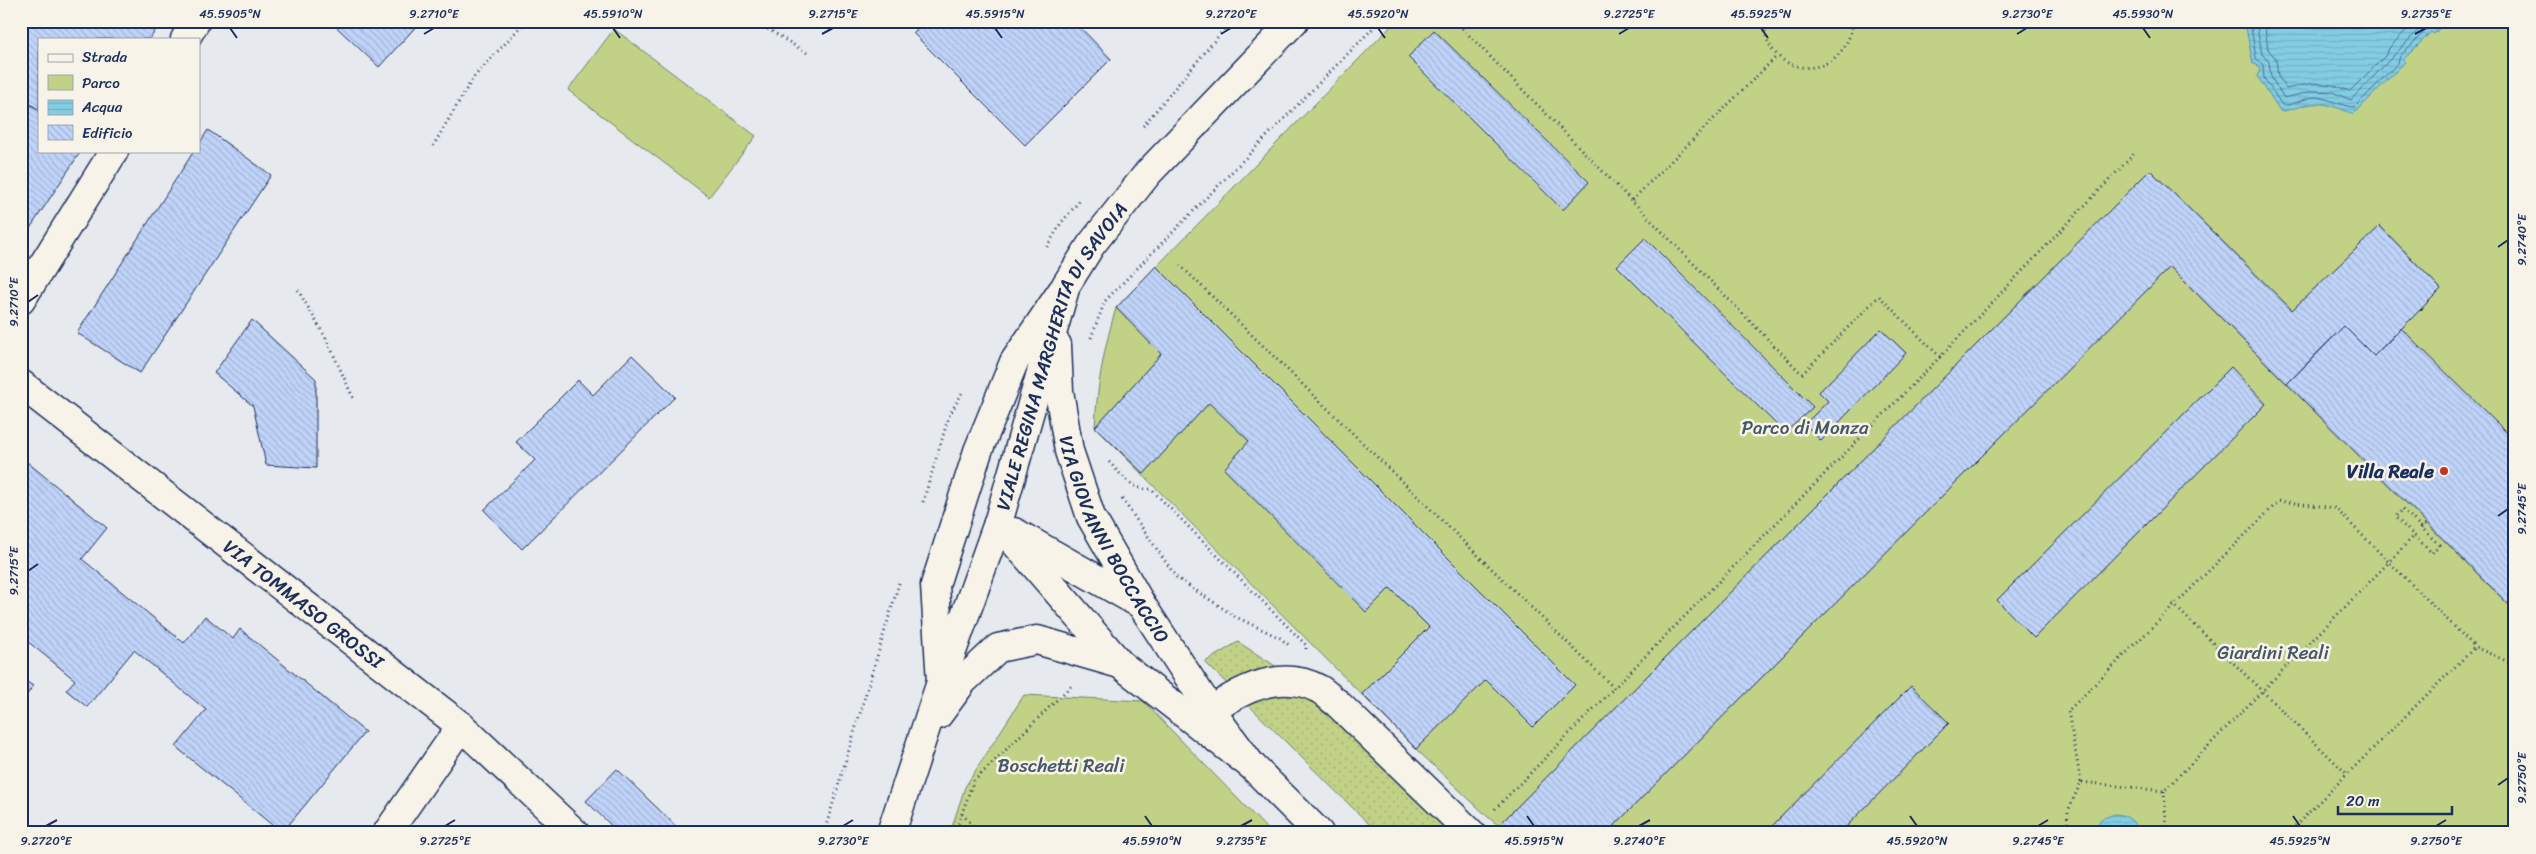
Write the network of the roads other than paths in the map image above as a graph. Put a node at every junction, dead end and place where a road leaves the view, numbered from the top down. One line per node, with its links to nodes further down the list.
1 (196, 21): 3 (street)
2 (1294, 21): 5 (street, VIALE REGINA MARGHERITA DI SAVOIA)
3 (186, 38)
4 (113, 152): 6 (street)
5 (1066, 285): 8 (street, VIALE REGINA MARGHERITA DI SAVOIA); 9 (street, VIA GIOVANNI BOCCACCIO); 11 (street)
6 (21, 300)
7 (21, 384): 13 (street, VIA TOMMASO GROSSI)
8 (998, 523): 9 (street); 10 (street, VIA GIOVANNI BOCCACCIO); 11 (street, VIALE REGINA MARGHERITA DI SAVOIA)
9 (1141, 604): 12 (street, VIA GIOVANNI BOCCACCIO)
10 (1120, 664): 14 (street, VIA GIOVANNI BOCCACCIO); 15 (street, VIA GIOVANNI BOCCACCIO)
11 (941, 682): 14 (street, VIALE REGINA MARGHERITA DI SAVOIA)
12 (1211, 712): 15 (street, VIA GIOVANNI BOCCACCIO); 16 (street)
13 (461, 726): 17 (street); 18 (street, VIA TOMMASO GROSSI)
14 (923, 737): 19 (street, VIALE REGINA MARGHERITA DI SAVOIA)
15 (1252, 766): 20 (street, VIA GIOVANNI BOCCACCIO)
16 (1479, 825)
17 (387, 833)
18 (575, 833)
19 (891, 833)
20 (1319, 833)

